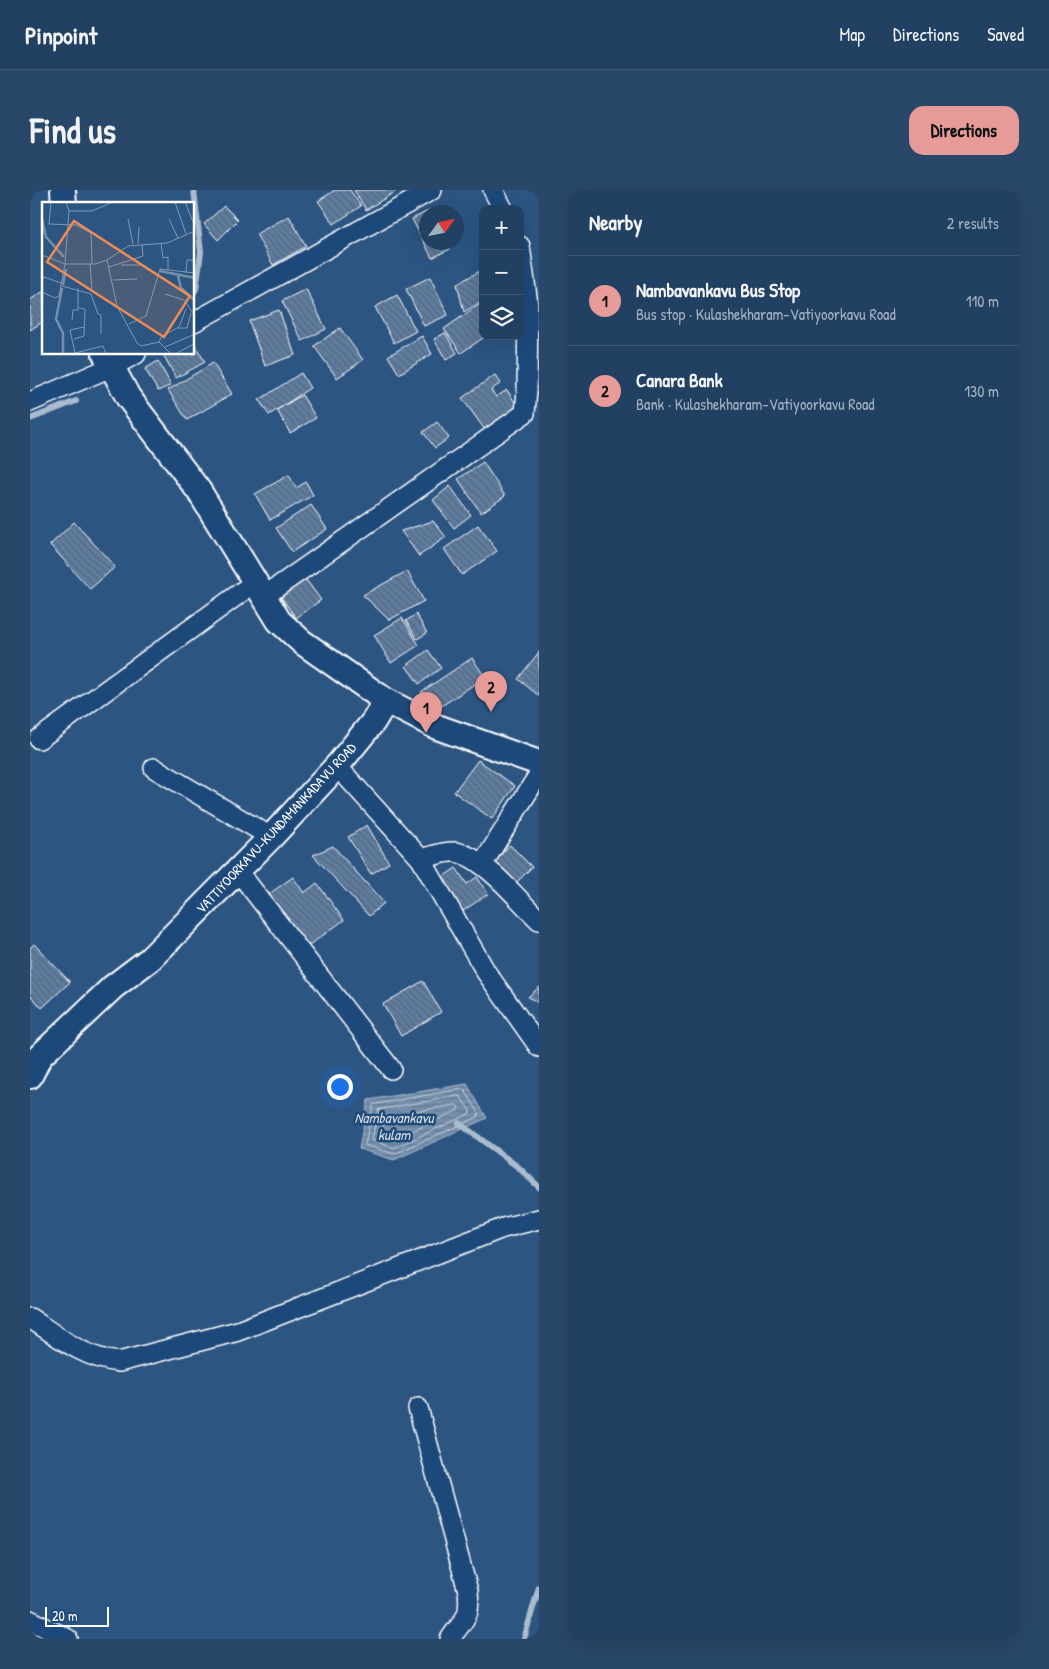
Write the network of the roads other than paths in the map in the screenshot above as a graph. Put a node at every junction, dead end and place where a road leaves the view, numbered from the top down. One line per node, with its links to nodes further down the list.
1 (432, 190): 5 (street)
2 (493, 190): 3 (street)
3 (501, 205)
4 (521, 250): 9 (street)
5 (195, 321)
6 (132, 355): 7 (street)
7 (108, 361): 8 (street); 9 (street)
8 (30, 402)
9 (259, 590): 10 (street); 11 (street)
10 (386, 701): 12 (street); 13 (street, VATTIYOORKAVU-KUNDAMANKADAVU ROAD)
11 (39, 739)
12 (539, 763)
13 (337, 766): 16 (street, VATTIYOORKAVU-KUNDAMANKADAVU ROAD); 17 (street)
14 (154, 768): 16 (street)
15 (539, 774): 18 (street)
16 (270, 837): 19 (street, VATTIYOORKAVU-KUNDAMANKADAVU ROAD)
17 (421, 859): 18 (street); 21 (street)
18 (482, 865): 20 (street)
19 (238, 871): 22 (street, VATTIYOORKAVU-KUNDAMANKADAVU ROAD); 23 (street)
20 (539, 920)
21 (539, 1047)
22 (33, 1060)
23 (391, 1069)
24 (539, 1219): 25 (street)
25 (30, 1318)
26 (418, 1408): 29 (street)
27 (30, 1620): 28 (street)
28 (68, 1639)
29 (450, 1639)

